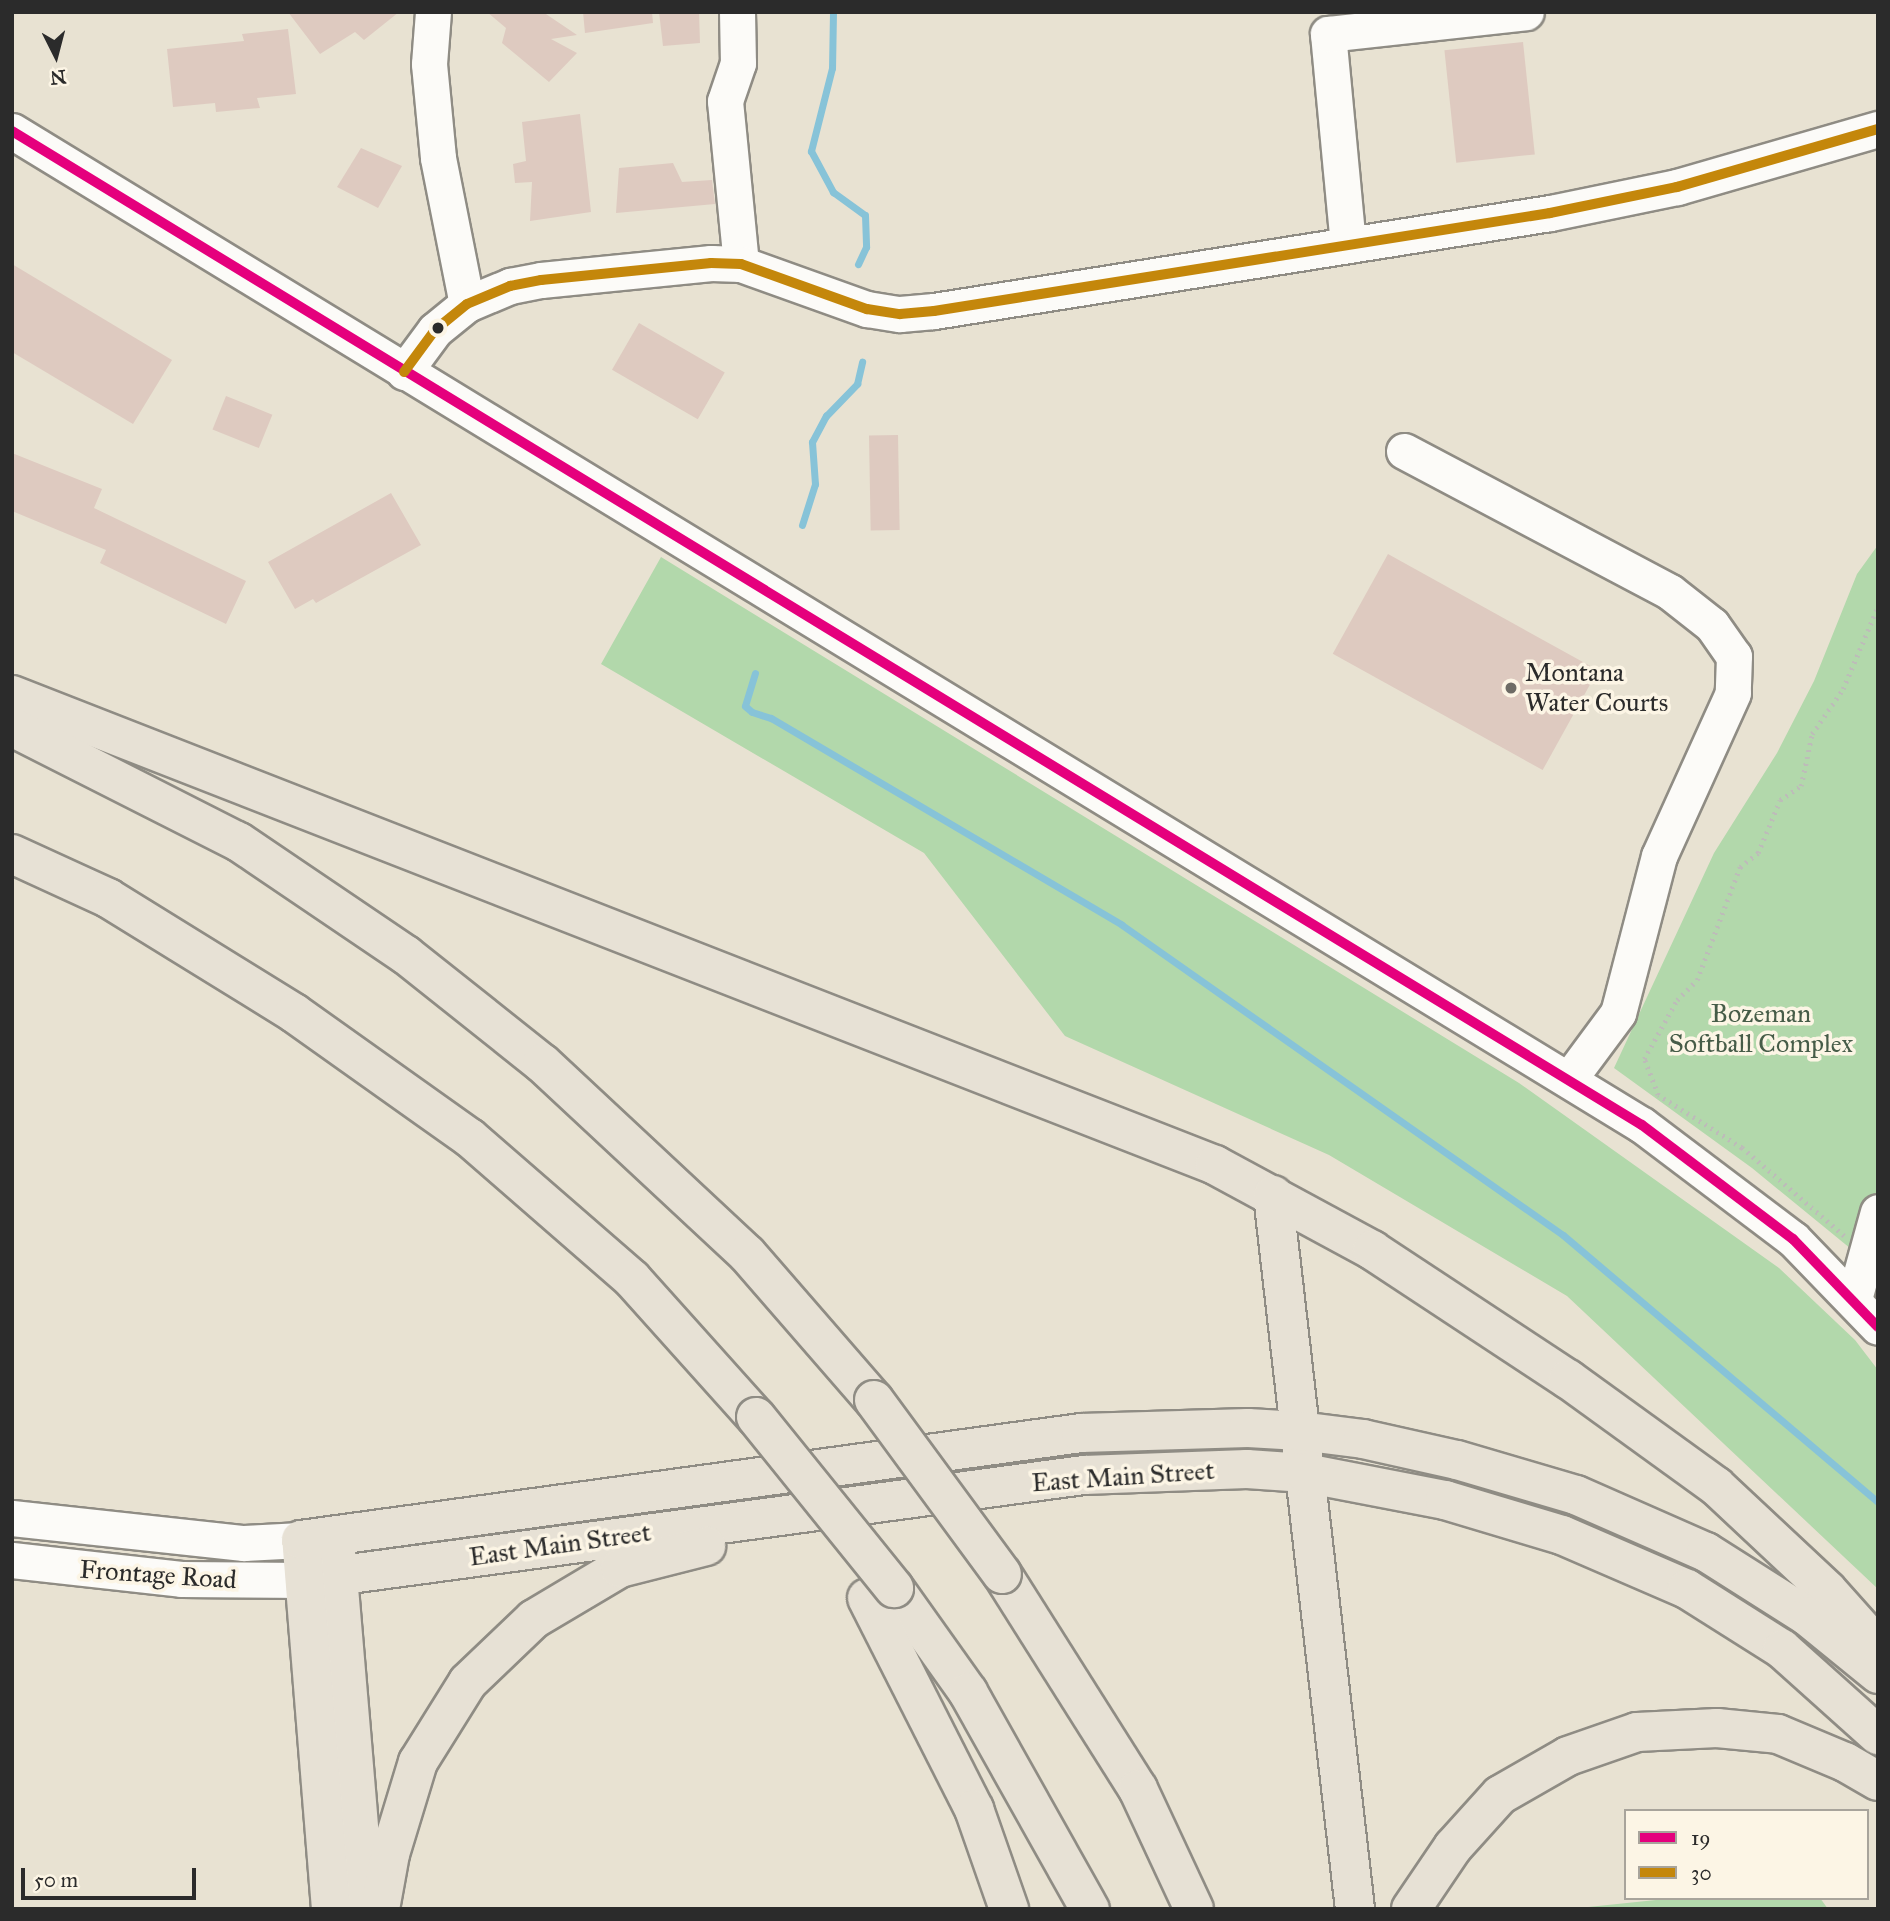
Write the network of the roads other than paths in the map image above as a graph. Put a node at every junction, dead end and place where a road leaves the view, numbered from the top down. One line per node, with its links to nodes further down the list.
1 (433, 12): 8 (street)
2 (737, 12): 7 (street)
3 (1526, 12): 6 (street)
4 (1878, 129): 6 (street)
5 (12, 131): 9 (street)
6 (1348, 245): 7 (street)
7 (741, 264): 8 (street)
8 (467, 304): 9 (street)
9 (404, 372): 14 (street)
10 (1404, 451): 14 (street)
11 (12, 695): 15 (highway)
12 (12, 727): 36 (highway, bridge)
13 (12, 854): 26 (highway, bridge)
14 (1569, 1079): 17 (street)
15 (1273, 1195): 19 (highway); 27 (highway)
16 (1878, 1212): 17 (street)
17 (1854, 1299): 18 (street)
18 (1878, 1327)
19 (1300, 1431): 20 (highway); 23 (highway, East Main Street); 28 (highway, East Main Street)
20 (1305, 1473): 21 (highway, East Main Street); 29 (highway, East Main Street); 37 (highway)
21 (887, 1500): 25 (highway, East Main Street); 33 (highway)
22 (12, 1518): 23 (street, Frontage Road)
23 (318, 1539): 25 (highway)
24 (12, 1560): 25 (street, Frontage Road)
25 (321, 1578): 31 (highway); 32 (highway)
26 (881, 1593): 34 (highway); 35 (highway)
27 (1878, 1647)
28 (1878, 1674)
29 (1878, 1734)
30 (1878, 1781): 38 (highway)
31 (331, 1909)
32 (366, 1909)
33 (380, 1909)
34 (1009, 1909)
35 (1090, 1909)
36 (1194, 1909)
37 (1354, 1909)
38 (1411, 1909)

